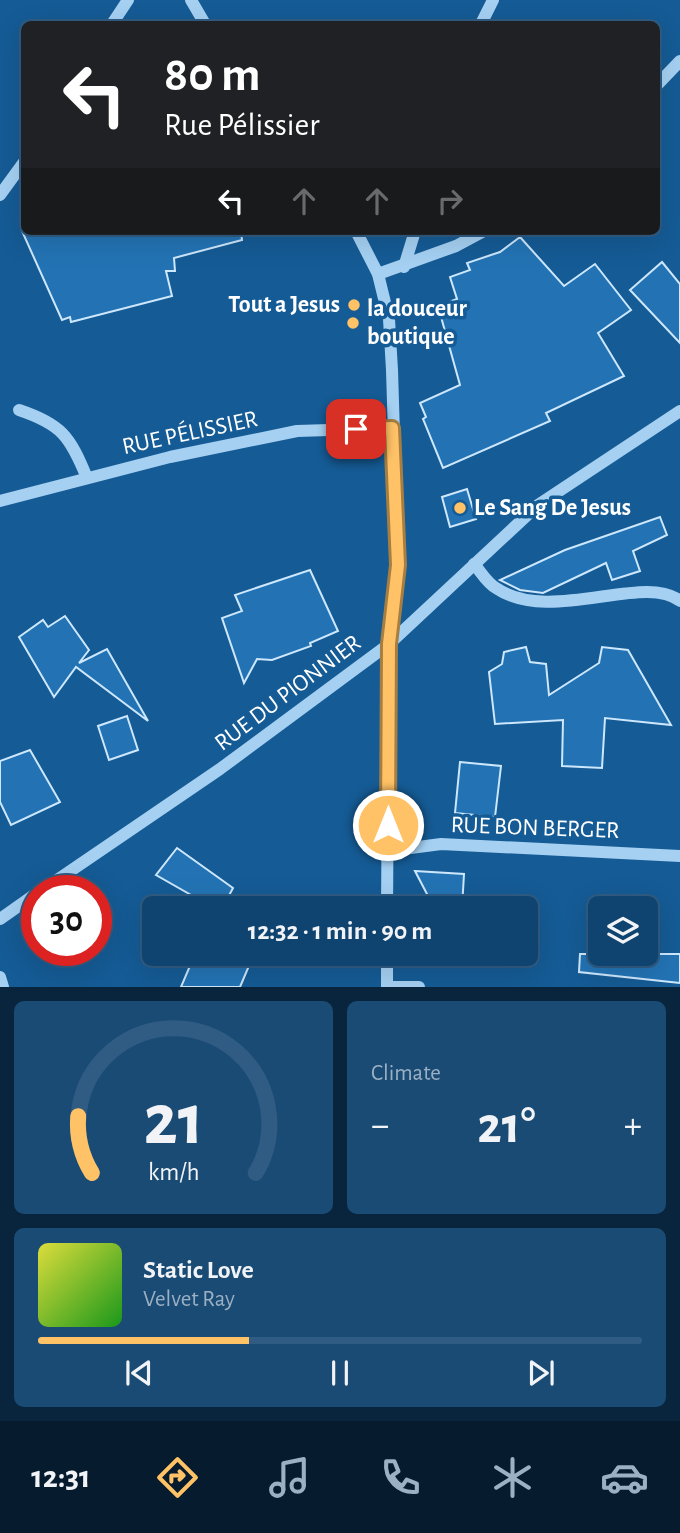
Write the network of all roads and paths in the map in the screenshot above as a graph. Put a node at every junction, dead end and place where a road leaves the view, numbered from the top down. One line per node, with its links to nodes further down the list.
1 (128, 0): 4 (street)
2 (191, 0): 5 (street)
3 (493, 0): 6 (street)
4 (114, 21)
5 (203, 21)
6 (482, 21)
7 (680, 61): 8 (street)
8 (660, 82)
9 (21, 166): 10 (street)
10 (0, 195)
11 (358, 235): 15 (street)
12 (414, 235): 14 (street)
13 (475, 235): 14 (street)
14 (404, 267): 15 (street)
15 (378, 274): 18 (street)
16 (19, 410): 19 (street)
17 (680, 411): 21 (street, RUE DU PIONNIER)
18 (392, 428): 19 (street, RUE PÉLISSIER); 23 (street)
19 (88, 478): 20 (street, RUE PÉLISSIER)
20 (0, 501)
21 (474, 564): 22 (street); 23 (street, RUE DU PIONNIER)
22 (680, 601)
23 (389, 644): 24 (street); 26 (street, RUE DU PIONNIER)
24 (388, 851): 25 (street, RUE BON BERGER); 27 (street)
25 (680, 856)
26 (64, 875)
27 (387, 896)
28 (21, 904): 29 (street, RUE DU PIONNIER)
29 (0, 919)
30 (387, 966): 33 (street)
31 (0, 977): 32 (street)
32 (3, 987)
33 (387, 987): 34 (street)
34 (419, 987)

